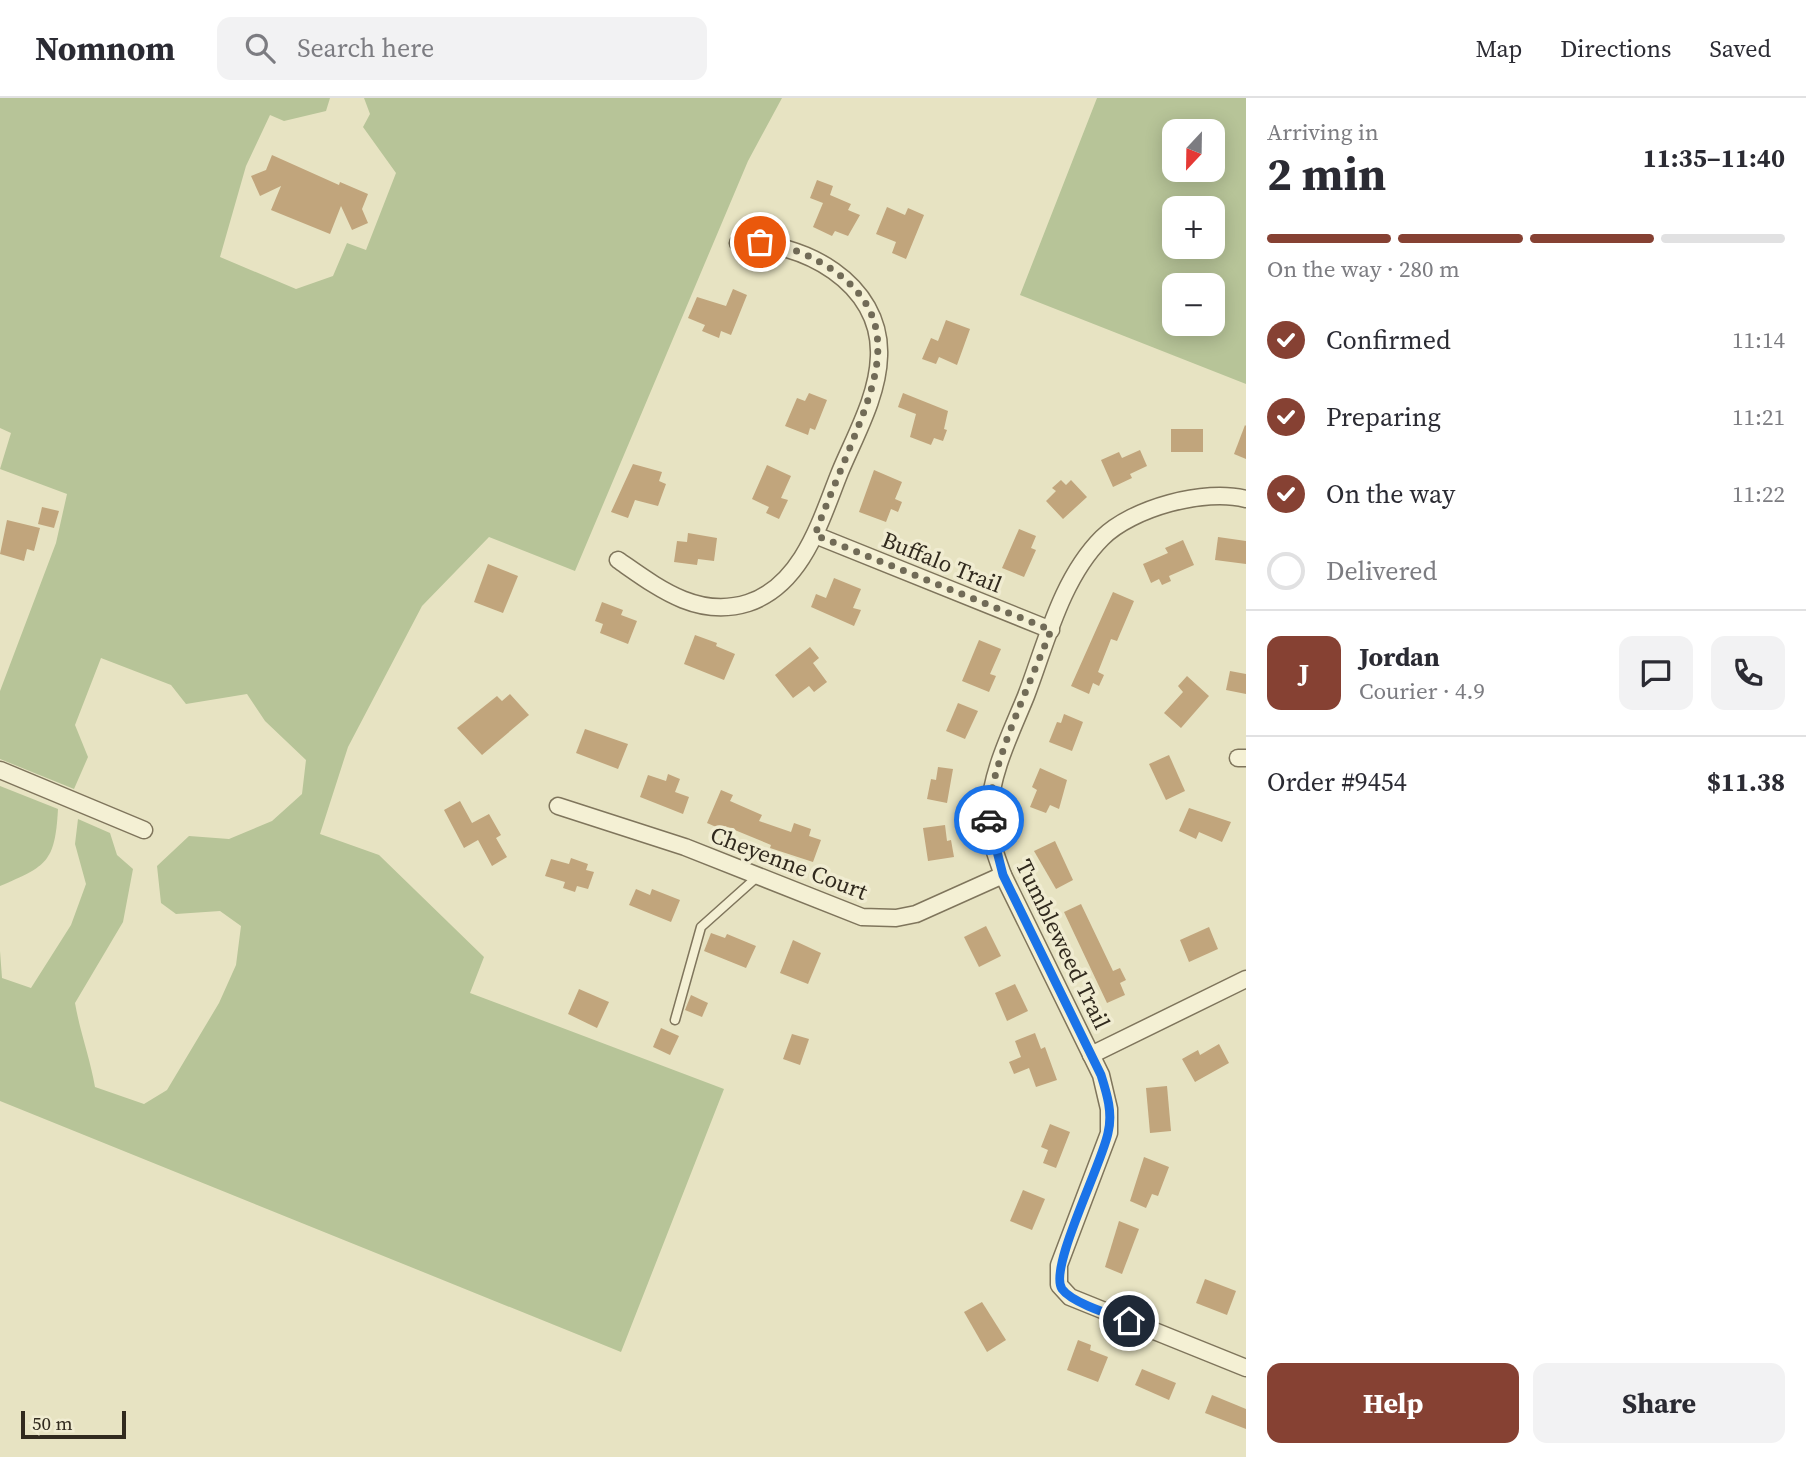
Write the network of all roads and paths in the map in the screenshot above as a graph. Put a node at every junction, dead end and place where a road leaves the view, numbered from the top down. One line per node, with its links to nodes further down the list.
1 (738, 243): 3 (street)
2 (1246, 499): 5 (street, Tumbleweed Trail)
3 (815, 535): 4 (street); 5 (street, Buffalo Trail)
4 (618, 560)
5 (1051, 630): 9 (street, Tumbleweed Trail)
6 (0, 770): 8 (street)
7 (558, 806): 10 (street, Cheyenne Court)
8 (144, 830)
9 (1003, 875): 10 (street, Cheyenne Court); 13 (street, Tumbleweed Trail)
10 (757, 877): 12 (lane)
11 (1246, 979): 13 (street)
12 (675, 1020)
13 (1091, 1055): 14 (street, Tumbleweed Trail)
14 (1246, 1368)

